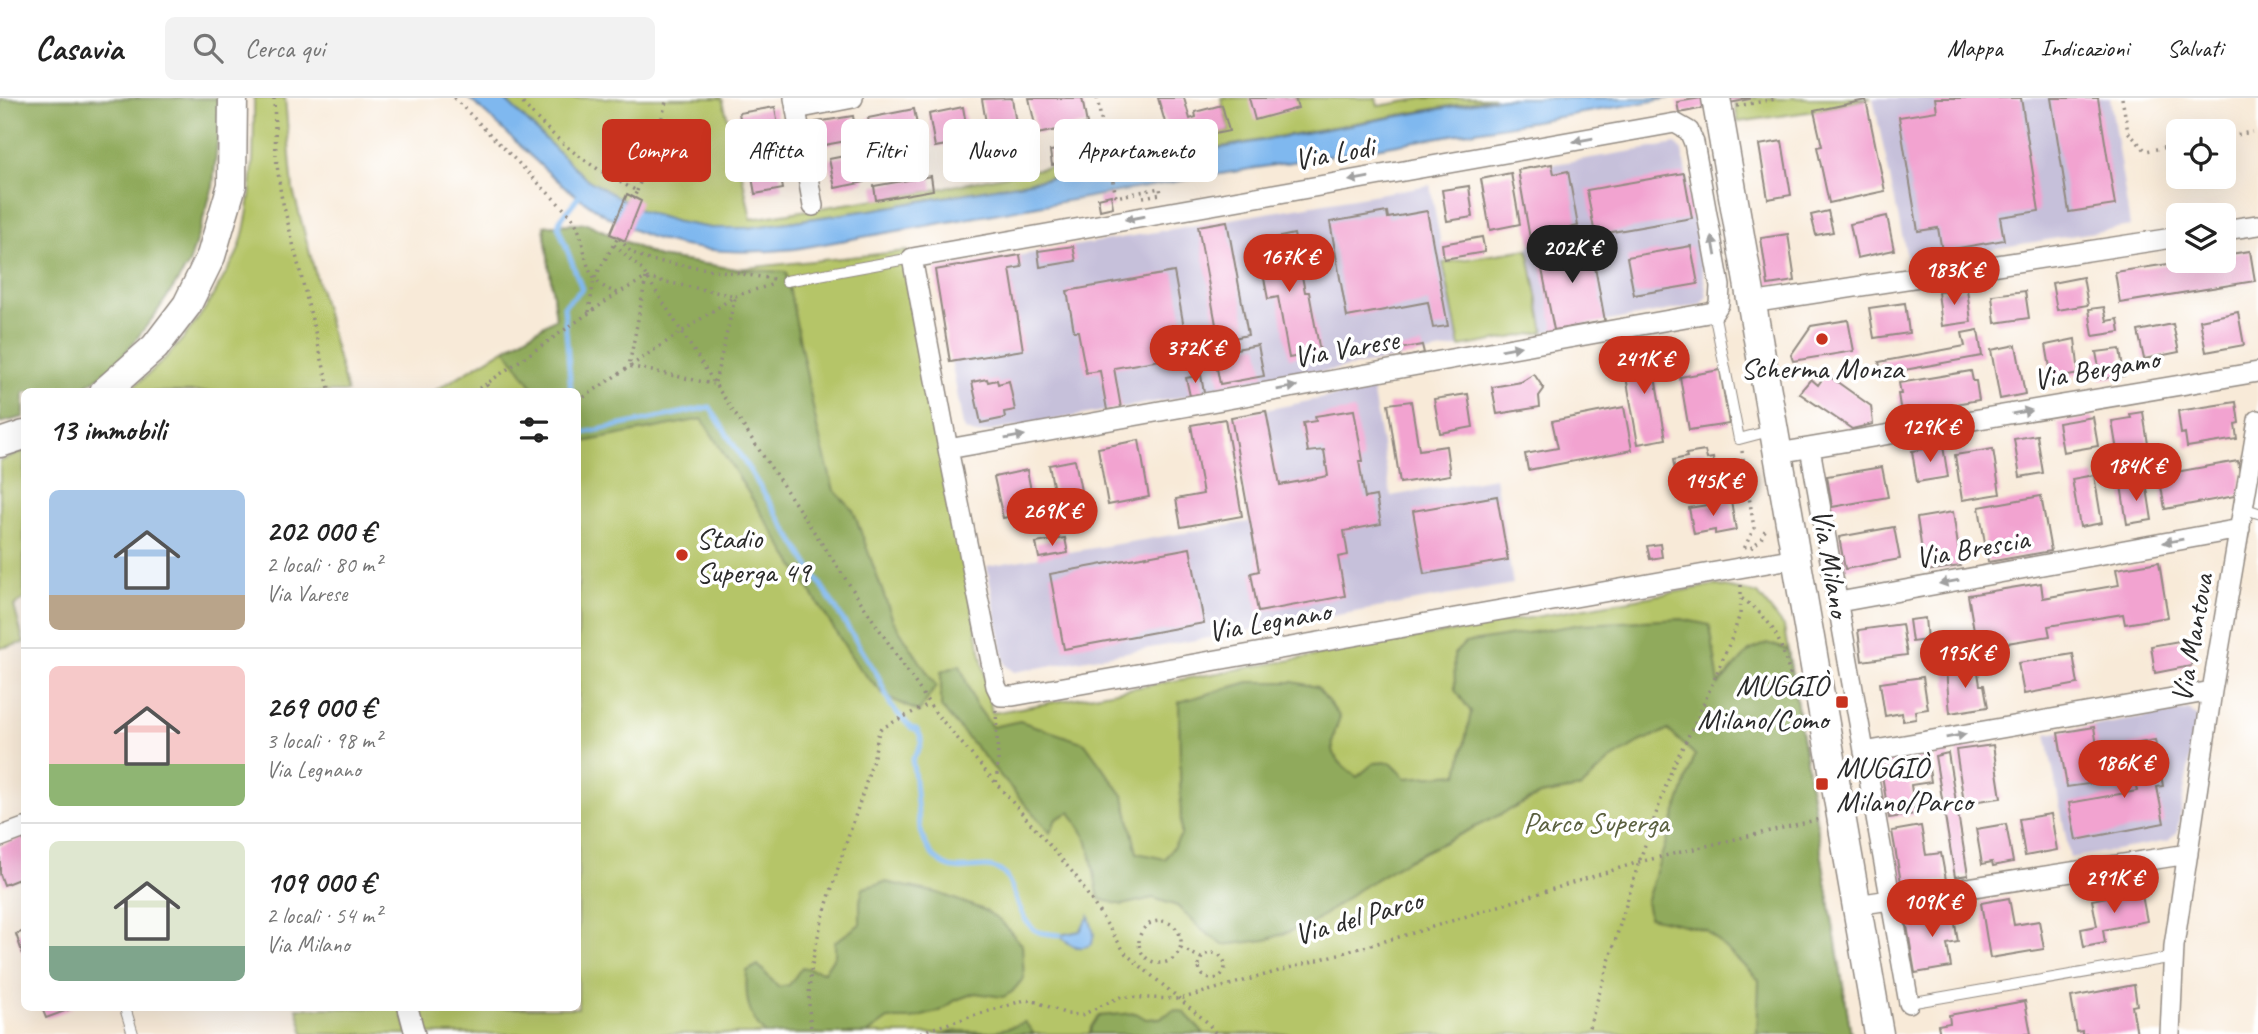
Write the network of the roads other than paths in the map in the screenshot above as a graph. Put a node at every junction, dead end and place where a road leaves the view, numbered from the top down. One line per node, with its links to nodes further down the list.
1 (233, 98): 14 (street)
2 (853, 98): 4 (street)
3 (1717, 102): 11 (street, Via Milano)
4 (795, 103): 5 (street)
5 (813, 206)
6 (2258, 225): 7 (street)
7 (2236, 228)
8 (2166, 239): 11 (street)
9 (912, 258): 10 (lane); 12 (street, Via Lodi, one-way to 9); 20 (street)
10 (786, 281)
11 (1751, 303): 17 (street, Via Milano)
12 (1714, 312): 17 (lane); 20 (street, Via Varese, one-way to 12)
13 (2258, 372): 19 (street, Via Bergamo, one-way to 13)
14 (109, 388)
15 (2258, 419): 21 (street, Via Mantova)
16 (21, 436): 18 (street)
17 (1776, 441): 19 (street, Via Bergamo); 23 (street, Via Milano)
18 (0, 443)
19 (1810, 448): 24 (street, Via Milano)
20 (948, 449): 23 (street, Via Legnano)
21 (2251, 511): 22 (street, Via Mantova)
22 (2240, 529): 24 (street, Via Brescia, one-way to 24); 25 (street, Via Mantova)
23 (1796, 558): 31 (street, Via Milano)
24 (1839, 602): 26 (street, Via Milano)
25 (2212, 691): 26 (street, one-way to 25); 29 (street, Via Mantova)
26 (1864, 752): 30 (street, Via Milano)
27 (21, 829): 28 (street)
28 (0, 837)
29 (2188, 854): 30 (street); 32 (street, Via Mantova)
30 (1890, 901): 31 (street); 33 (street, Via Milano)
31 (1857, 905): 38 (street, Via Milano)
32 (2174, 957): 33 (lane); 39 (street, Via Mantova)
33 (1909, 1003)
34 (126, 1011): 36 (lane)
35 (409, 1011): 37 (street)
36 (133, 1034)
37 (415, 1034)
38 (1879, 1034)
39 (2170, 1034)

